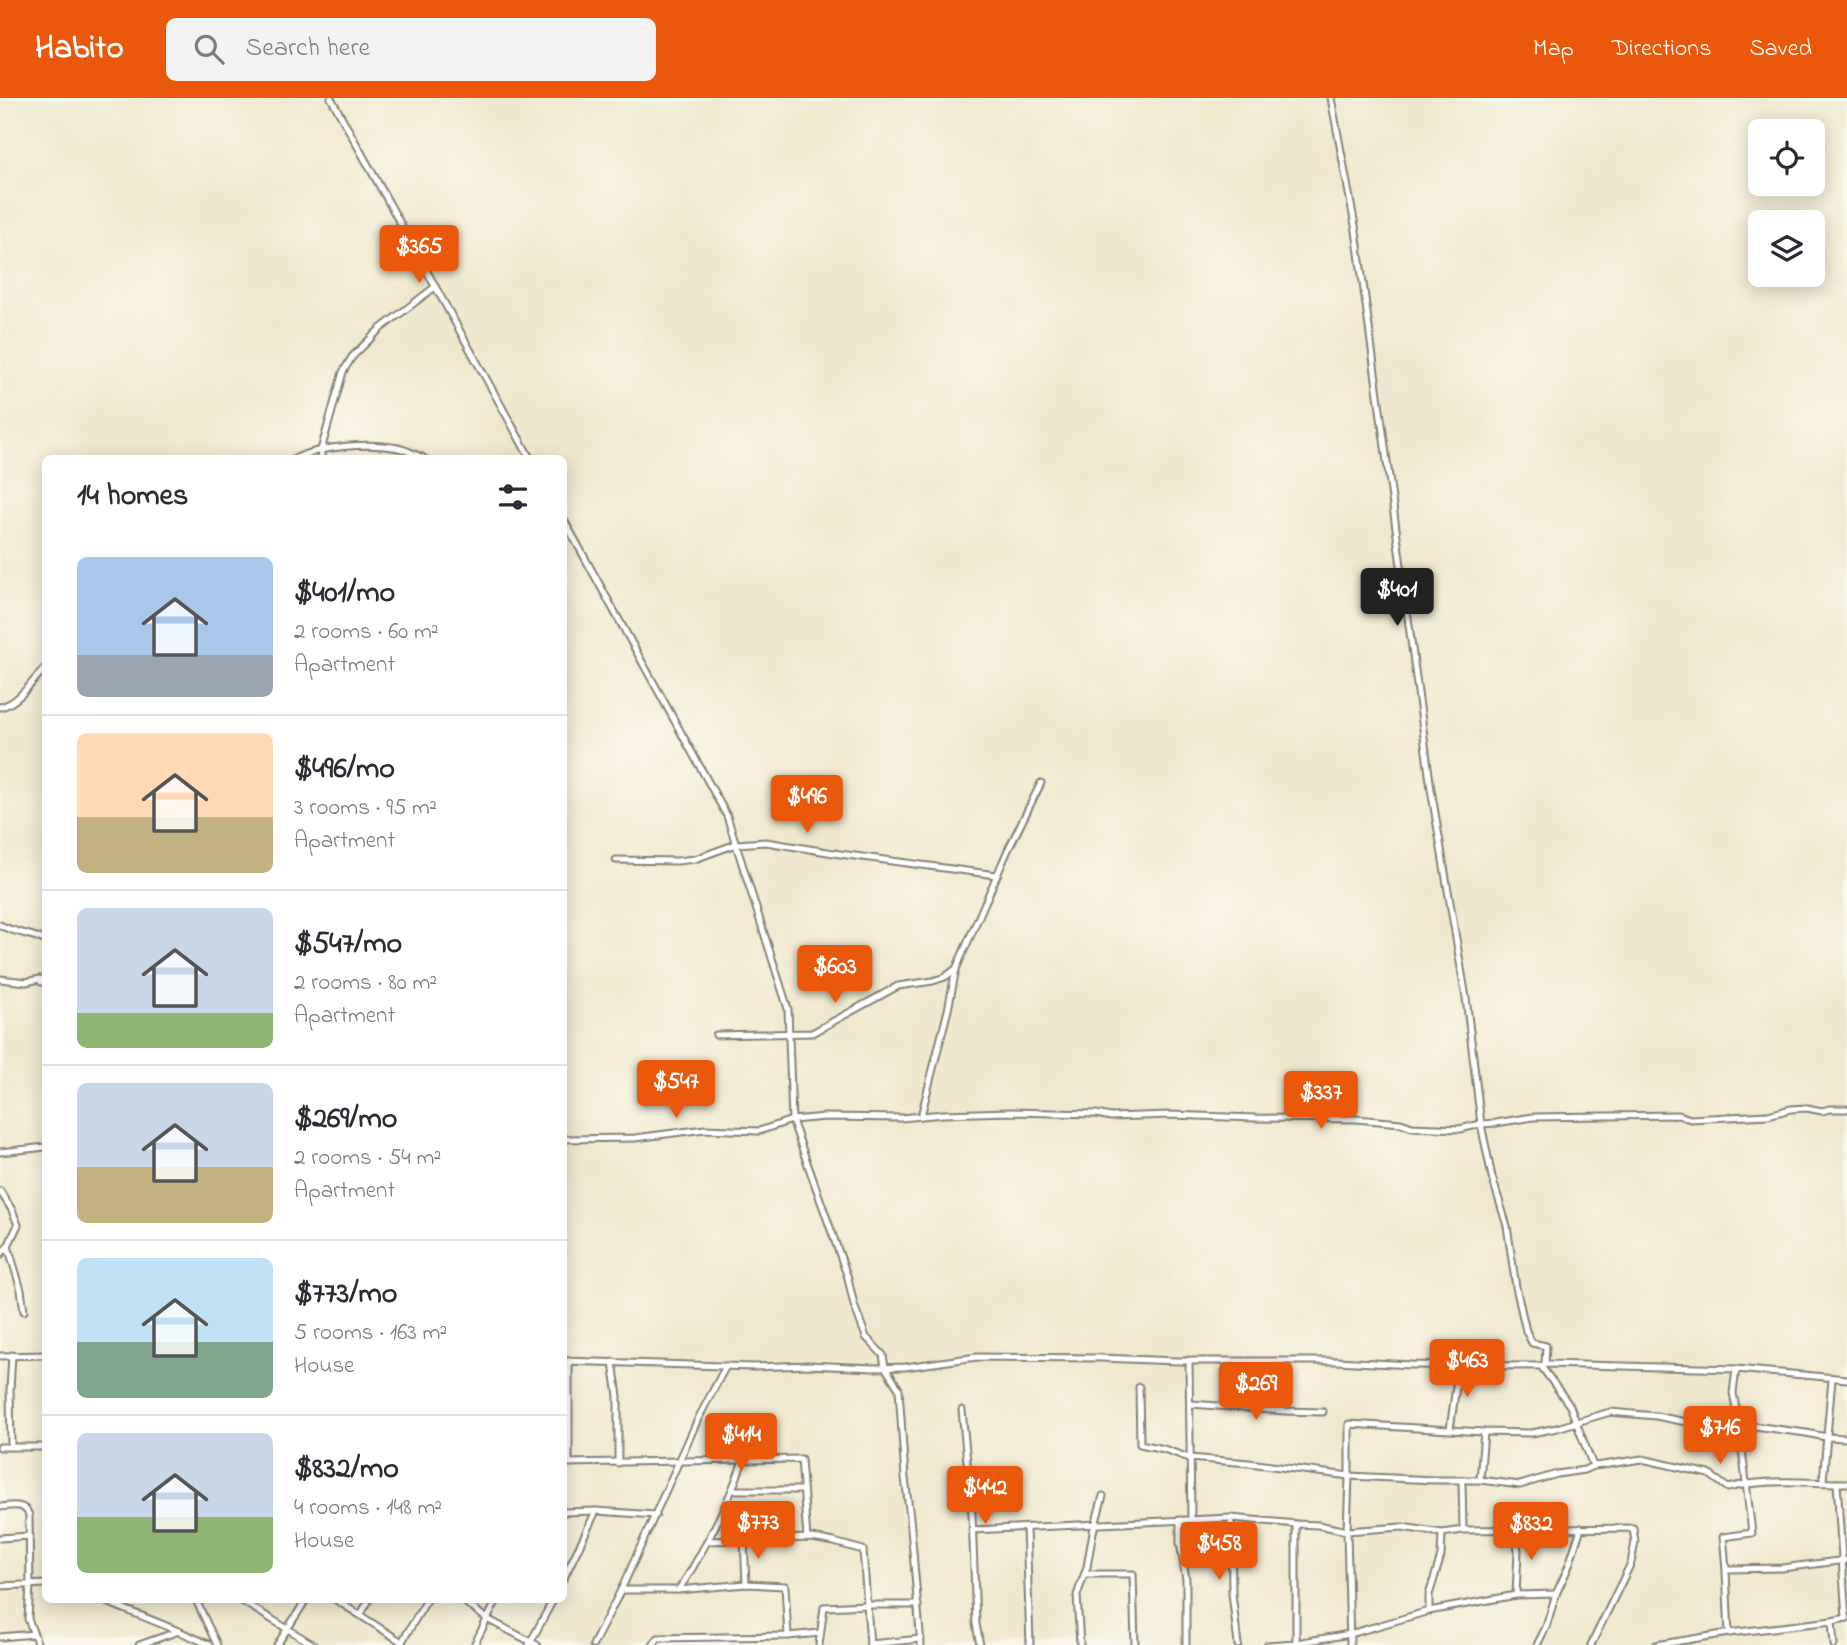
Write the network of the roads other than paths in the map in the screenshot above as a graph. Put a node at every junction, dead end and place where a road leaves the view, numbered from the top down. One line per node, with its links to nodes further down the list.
1 (331, 98): 3 (street)
2 (1331, 98): 26 (street)
3 (435, 288): 4 (street); 8 (street)
4 (321, 450): 5 (street); 6 (street); 7 (street)
5 (305, 455)
6 (321, 455)
7 (417, 455)
8 (528, 455)
9 (567, 525): 13 (street)
10 (42, 671): 11 (street)
11 (0, 707)
12 (1041, 783): 15 (street)
13 (736, 844): 14 (street); 15 (street); 21 (street)
14 (617, 860)
15 (996, 875): 18 (street)
16 (0, 925): 17 (street)
17 (42, 939)
18 (956, 969): 21 (street); 24 (street)
19 (0, 979): 20 (street)
20 (42, 981)
21 (788, 1034): 22 (street); 25 (street)
22 (716, 1035)
23 (1847, 1109): 26 (street)
24 (921, 1116): 25 (street); 26 (street)
25 (792, 1120): 27 (street); 43 (street)
26 (1481, 1124): 41 (street)
27 (567, 1139)
28 (42, 1147): 29 (street)
29 (0, 1152)
30 (0, 1191): 31 (street)
31 (8, 1246): 32 (street); 33 (street)
32 (0, 1255)
33 (24, 1311)
34 (12, 1355): 35 (street); 36 (street); 58 (street)
35 (42, 1355)
36 (0, 1356)
37 (1189, 1360): 40 (street); 43 (street); 48 (street)
38 (567, 1361): 39 (street)
39 (613, 1362): 42 (street); 64 (street)
40 (1459, 1365): 41 (street); 53 (street)
41 (1543, 1365): 44 (street); 51 (street)
42 (726, 1366): 43 (street); 62 (street)
43 (886, 1367): 120 (street)
44 (1736, 1369): 45 (street); 52 (street)
45 (1832, 1379): 46 (street); 55 (street)
46 (1847, 1379)
47 (1139, 1387): 60 (street)
48 (1191, 1404): 50 (street); 60 (street)
49 (962, 1410): 88 (street)
50 (1323, 1412)
51 (1575, 1421): 52 (street); 54 (street); 65 (street)
52 (1739, 1424): 55 (street); 70 (street)
53 (1450, 1429): 54 (street); 66 (street)
54 (1484, 1432): 68 (street)
55 (1826, 1437): 56 (street); 69 (street)
56 (1847, 1438)
57 (0, 1447): 58 (street)
58 (11, 1447): 59 (street)
59 (42, 1447)
60 (1189, 1458): 66 (street); 81 (street)
61 (743, 1460): 62 (street); 73 (street); 74 (street)
62 (680, 1461): 64 (street); 79 (street)
63 (567, 1463): 64 (street)
64 (618, 1463)
65 (1592, 1465): 68 (street); 70 (street)
66 (1349, 1476): 67 (street); 90 (street)
67 (1462, 1480): 68 (street); 89 (street)
68 (1480, 1480)
69 (1823, 1481): 70 (street); 71 (street)
70 (1746, 1483): 98 (street)
71 (1837, 1483): 72 (street); 97 (street)
72 (1847, 1483)
73 (734, 1490): 74 (street); 96 (street)
74 (803, 1490): 94 (street)
75 (1103, 1496): 83 (street)
76 (0, 1507): 92 (street)
77 (596, 1511): 78 (street); 79 (street); 99 (street)
78 (567, 1512)
79 (656, 1515): 105 (street)
80 (1231, 1517): 81 (street); 84 (street); 160 (street)
81 (1191, 1519): 82 (street)
82 (1180, 1520): 83 (street); 159 (street)
83 (1096, 1523): 85 (street); 100 (street)
84 (1296, 1524): 90 (street); 139 (street)
85 (1026, 1527): 88 (street); 156 (street)
86 (1581, 1528): 87 (street); 107 (street); 164 (street)
87 (1515, 1529): 89 (street); 108 (street)
88 (972, 1530): 155 (street)
89 (1463, 1530): 91 (street)
90 (1347, 1531): 91 (street); 131 (street)
91 (1442, 1532): 121 (street)
92 (30, 1535): 93 (street); 104 (street)
93 (0, 1538)
94 (807, 1538): 95 (street); 119 (street)
95 (744, 1539): 96 (street); 102 (street)
96 (707, 1541): 106 (street)
97 (1845, 1560): 98 (street); 123 (street)
98 (1727, 1569): 129 (street)
99 (567, 1572)
100 (1085, 1574): 157 (street); 158 (street)
101 (42, 1584): 104 (street)
102 (746, 1584): 106 (street); 132 (street)
103 (0, 1586): 104 (street)
104 (30, 1586): 130 (street)
105 (621, 1590): 106 (street); 151 (street)
106 (678, 1590)
107 (1556, 1594): 108 (street); 163 (street)
108 (1516, 1595): 121 (street)
109 (109, 1603): 127 (street)
110 (197, 1603): 147 (street)
111 (245, 1603): 126 (street)
112 (304, 1603): 126 (street)
113 (341, 1603): 122 (street)
114 (367, 1603): 122 (street)
115 (424, 1603): 138 (street)
116 (466, 1603): 124 (street)
117 (495, 1603): 124 (street)
118 (552, 1603): 141 (street)
119 (867, 1605): 120 (street); 128 (street); 142 (street)
120 (918, 1605): 137 (street)
121 (1429, 1611): 131 (street)
122 (361, 1614): 138 (street)
123 (1846, 1618): 125 (street)
124 (487, 1619): 141 (street); 150 (street)
125 (1832, 1621): 129 (street); 166 (street)
126 (287, 1629): 148 (street); 149 (street)
127 (180, 1631): 136 (street); 146 (street)
128 (820, 1633): 132 (street); 154 (street)
129 (1729, 1633): 140 (street)
130 (34, 1634): 134 (street); 144 (street)
131 (1350, 1634): 139 (street); 162 (street)
132 (788, 1636): 135 (street)
133 (0, 1637): 134 (street)
134 (8, 1637): 143 (street)
135 (716, 1637): 152 (street); 153 (street)
136 (153, 1642): 145 (street)
137 (921, 1642): 142 (street)
138 (401, 1643)
139 (1296, 1643): 161 (street)
140 (1677, 1643): 165 (street)
141 (532, 1644)
142 (870, 1644)
143 (11, 1645)
144 (38, 1645)
145 (139, 1645)
146 (210, 1645)
147 (217, 1645)
148 (277, 1645)
149 (314, 1645)
150 (474, 1645)
151 (593, 1645)
152 (653, 1645)
153 (712, 1645)
154 (819, 1645)
155 (980, 1645)
156 (1030, 1645)
157 (1080, 1645)
158 (1135, 1645)
159 (1186, 1645)
160 (1238, 1645)
161 (1267, 1645)
162 (1350, 1645)
163 (1537, 1645)
164 (1591, 1645)
165 (1656, 1645)
166 (1834, 1645)

